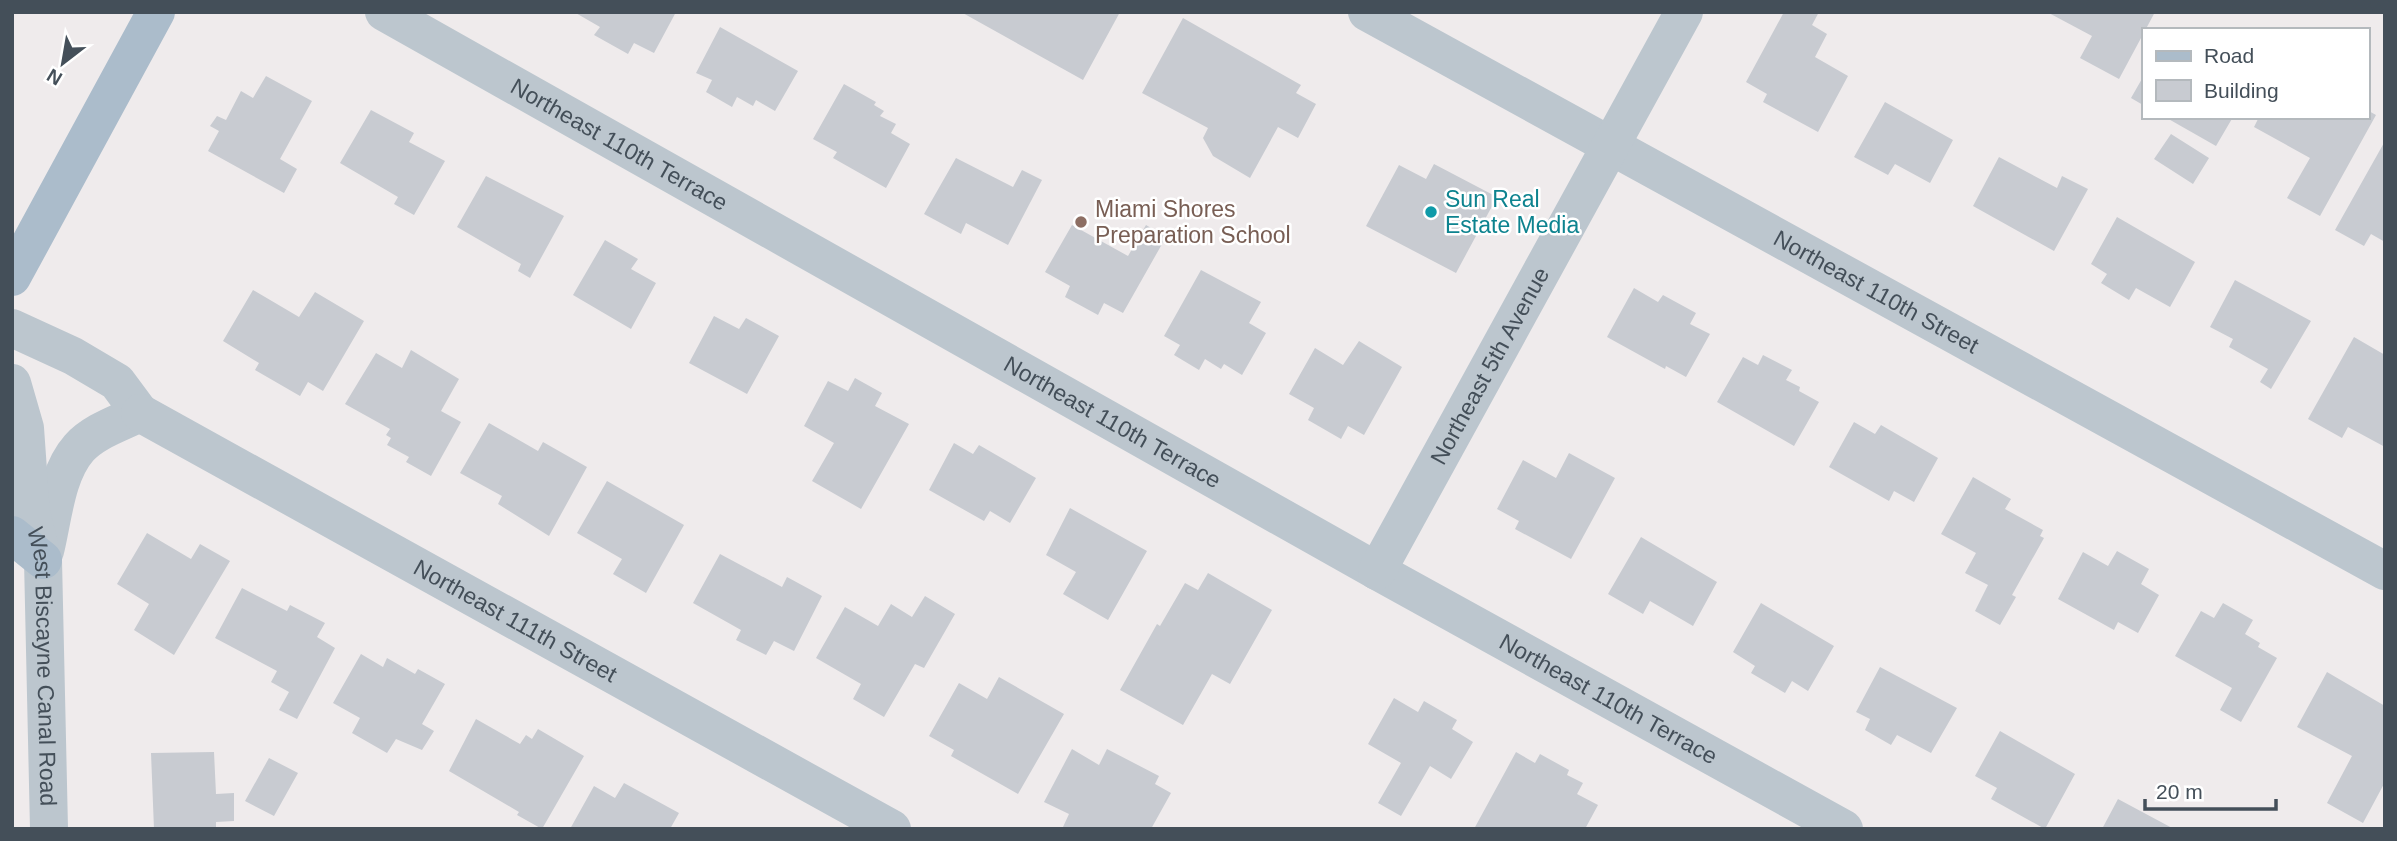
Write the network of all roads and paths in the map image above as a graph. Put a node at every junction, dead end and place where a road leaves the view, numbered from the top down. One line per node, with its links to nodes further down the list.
1 (156, 12): 6 (main road)
2 (384, 12): 12 (street, Northeast 110th Terrace)
3 (1367, 12): 5 (street, Northeast 110th Street)
4 (1684, 12): 5 (street, Northeast 5th Avenue)
5 (1609, 147): 12 (street, Northeast 5th Avenue); 13 (street, Northeast 110th Street)
6 (12, 277)
7 (12, 328): 9 (street)
8 (12, 383): 11 (street, West Biscayne Canal Road)
9 (140, 413): 11 (street); 15 (street, Northeast 111th Street)
10 (12, 535): 11 (main road)
11 (43, 560): 14 (street, West Biscayne Canal Road)
12 (1377, 571): 16 (street, Northeast 110th Terrace)
13 (2385, 571)
14 (49, 829)
15 (892, 829)
16 (1844, 829)

